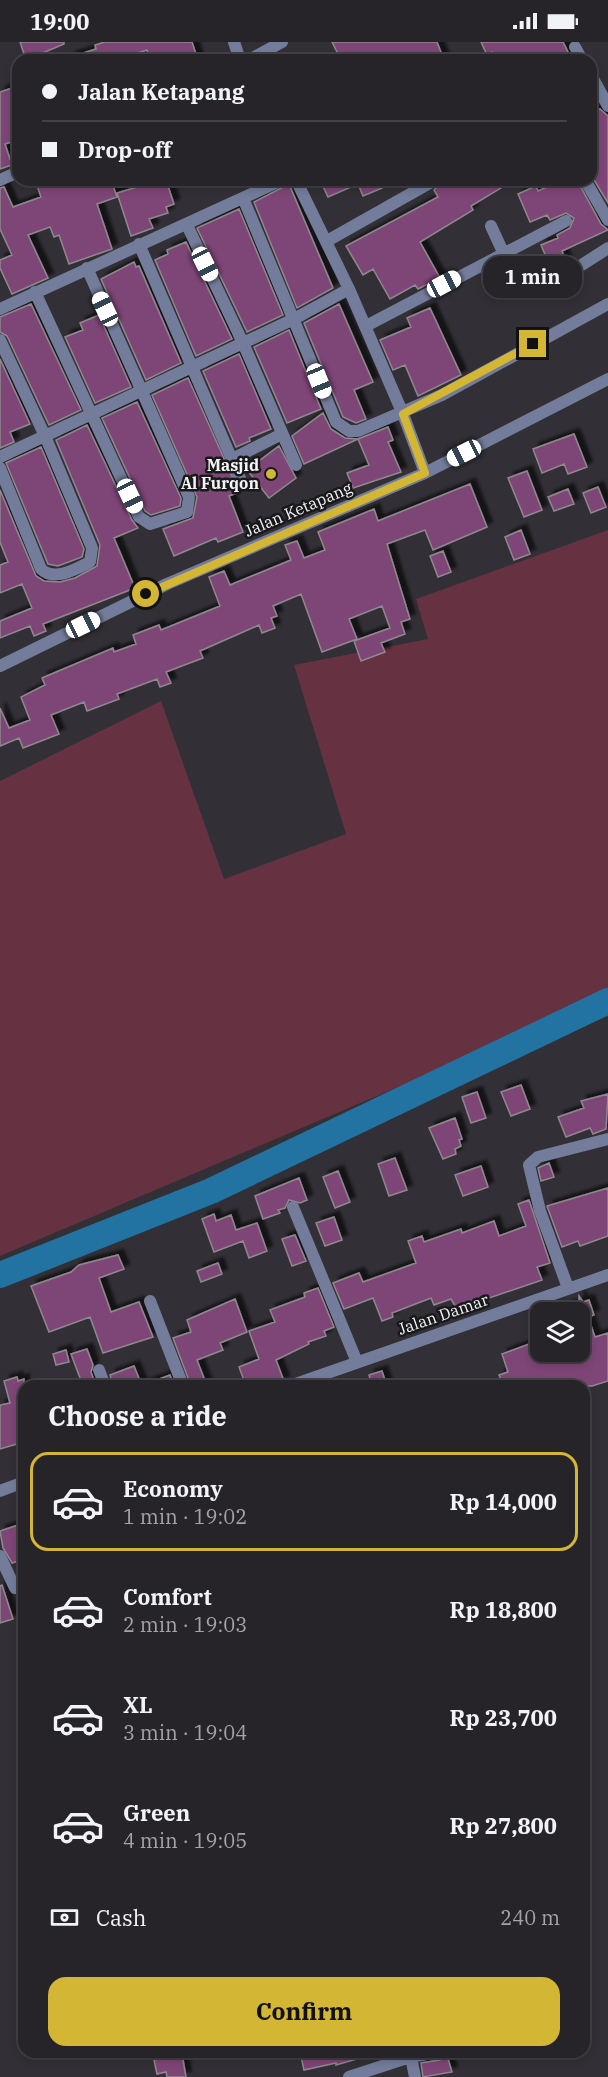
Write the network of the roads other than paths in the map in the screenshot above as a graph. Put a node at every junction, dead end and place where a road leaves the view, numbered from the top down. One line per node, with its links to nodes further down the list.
1 (282, 42): 3 (street)
2 (575, 46): 4 (street)
3 (260, 54)
4 (579, 54)
5 (597, 86): 6 (street)
6 (608, 106)
7 (269, 186): 11 (street)
8 (299, 186): 16 (street)
9 (425, 186): 16 (street)
10 (588, 186): 12 (street)
11 (243, 198): 14 (street); 26 (street)
12 (608, 220)
13 (566, 221): 19 (street)
14 (187, 225): 17 (street); 29 (street)
15 (491, 226): 19 (street)
16 (327, 242): 22 (street)
17 (139, 244): 20 (street); 30 (street)
18 (608, 248): 21 (street)
19 (503, 252): 27 (street)
20 (87, 268): 23 (street); 32 (street)
21 (577, 268)
22 (349, 290): 26 (street); 27 (street)
23 (34, 292): 25 (street); 33 (street)
24 (608, 304): 34 (street)
25 (0, 309)
26 (294, 319): 29 (street); 34 (street)
27 (366, 326): 34 (street)
28 (0, 340): 36 (street)
29 (243, 343): 30 (street); 35 (street)
30 (192, 367): 32 (street); 38 (street)
31 (608, 379): 41 (street, Jalan Ketapang)
32 (142, 390): 33 (street); 33 (street)
33 (92, 414): 36 (street)
34 (403, 414): 41 (street)
35 (282, 434): 38 (street); 39 (street)
36 (45, 436): 37 (street); 40 (street)
37 (0, 457)
38 (232, 459): 42 (street)
39 (296, 465)
40 (0, 468)
41 (425, 473): 43 (street, Jalan Ketapang)
42 (242, 483)
43 (0, 666)
44 (608, 1139): 47 (street)
45 (293, 1208): 49 (street)
46 (608, 1275): 47 (street, Jalan Damar)
47 (568, 1288): 49 (street, Jalan Damar)
48 (150, 1300): 52 (street)
49 (357, 1362): 53 (street, Jalan Damar)
50 (99, 1370): 51 (street)
51 (103, 1380)
52 (181, 1380)
53 (307, 1380)
54 (18, 1484): 55 (street)
55 (0, 1491)
56 (0, 1556): 57 (street)
57 (15, 1588)
58 (402, 2058): 60 (street)
59 (411, 2058): 61 (street)
60 (349, 2077)
61 (415, 2077)

